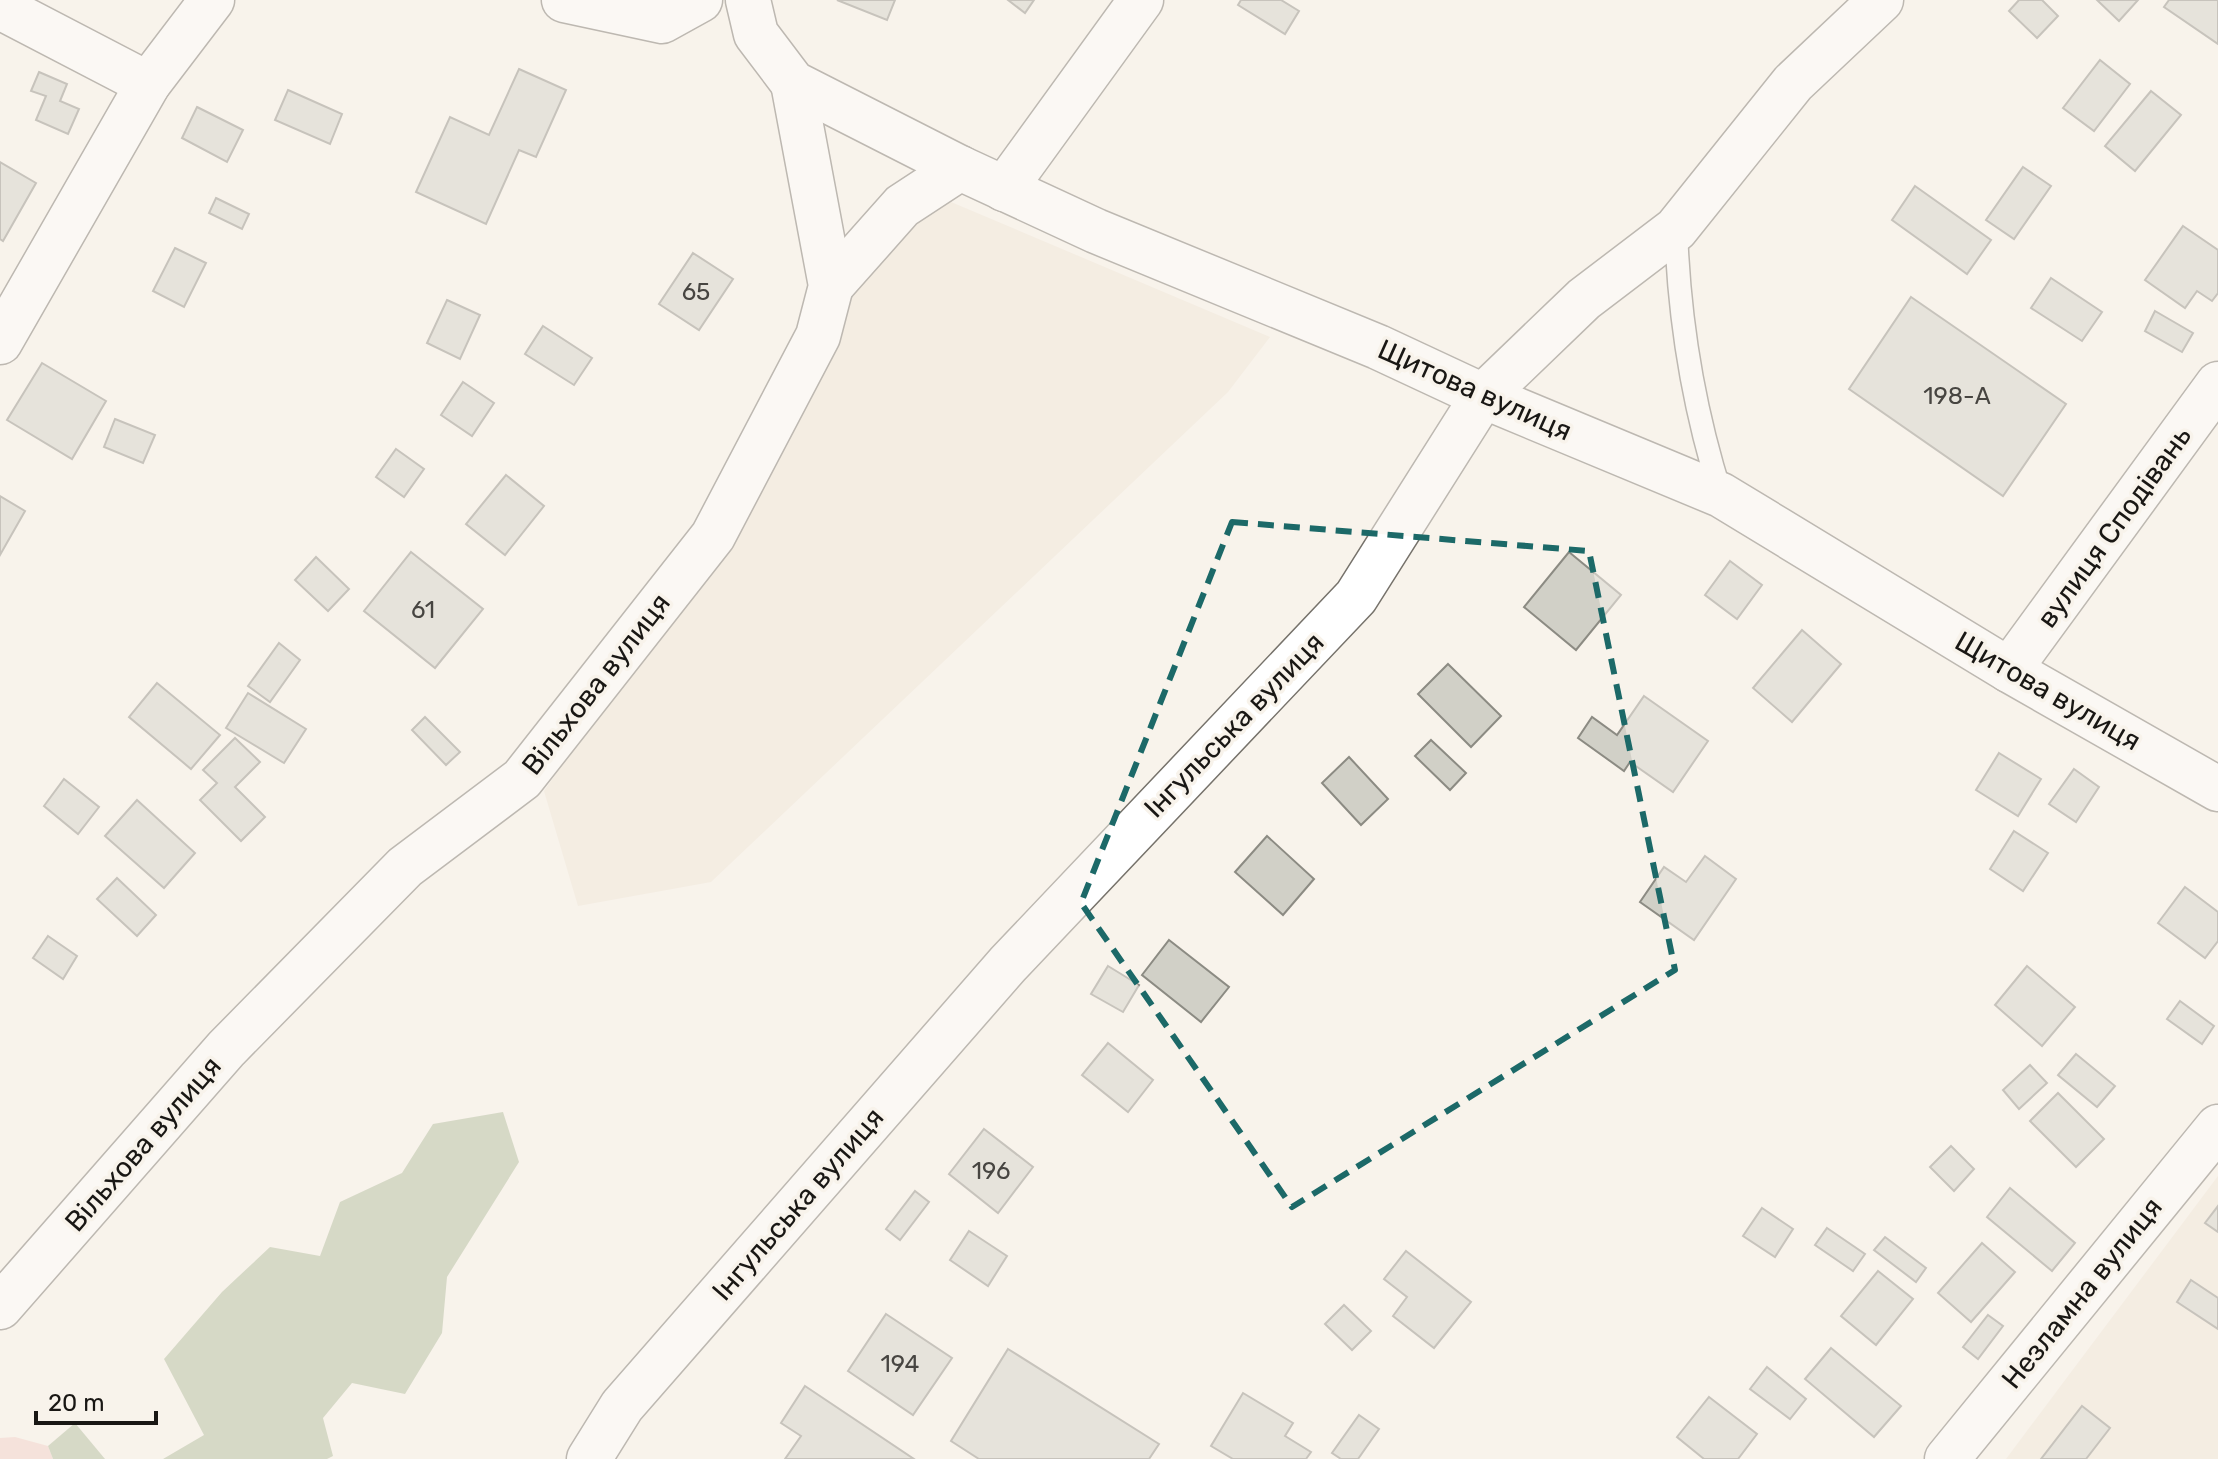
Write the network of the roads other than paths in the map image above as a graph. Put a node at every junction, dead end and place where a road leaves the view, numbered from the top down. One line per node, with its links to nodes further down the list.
1 (212, 0): 9 (street)
2 (564, 0): 3 (street)
3 (700, 0)
4 (748, 0): 8 (street, Щитова вулиця)
5 (1141, 0): 11 (street)
6 (1881, 0): 12 (street, Інгульська вулиця)
7 (0, 7): 9 (street)
8 (793, 83): 10 (street, Щитова вулиця); 13 (street, Вільхова вулиця)
9 (148, 84): 14 (street)
10 (960, 168): 11 (street, Щитова вулиця); 13 (street)
11 (1004, 189): 16 (street, Щитова вулиця)
12 (1676, 229): 16 (street, Інгульська вулиця); 17 (lane)
13 (831, 286): 21 (street, Вільхова вулиця)
14 (0, 342)
15 (2218, 384): 18 (street, вулиця Сподівань)
16 (1483, 396): 17 (street, Щитова вулиця); 22 (street, Інгульська вулиця)
17 (1721, 495): 18 (street, Щитова вулиця)
18 (2009, 670): 19 (street, Щитова вулиця)
19 (2218, 789)
20 (2218, 1127): 23 (street, Незламна вулиця)
21 (0, 1307)
22 (589, 1459)
23 (1947, 1459)

